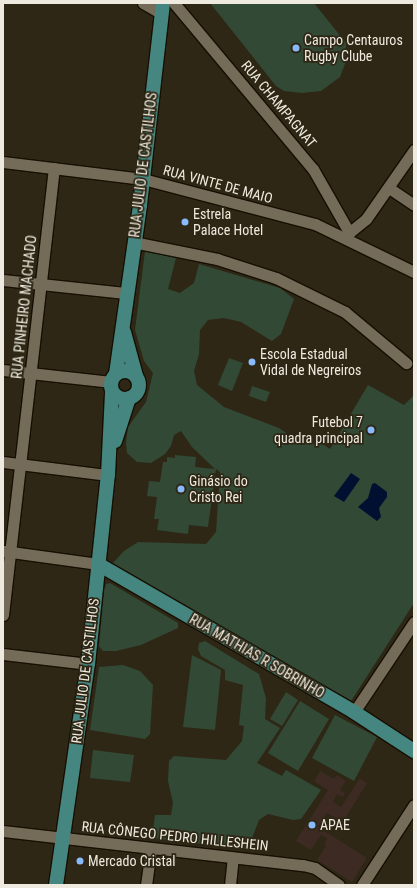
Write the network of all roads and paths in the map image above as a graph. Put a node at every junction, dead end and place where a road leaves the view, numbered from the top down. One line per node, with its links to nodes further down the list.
1 (143, 3): 3 (street)
2 (174, 3): 10 (street, RUA CHAMPAGNAT)
3 (163, 9): 7 (main road, RUA JULIO DE CASTILHOS)
4 (414, 150): 8 (street)
5 (3, 162): 6 (street, RUA VINTE DE MAIO)
6 (54, 168): 7 (street, RUA VINTE DE MAIO); 14 (street, RUA PINHEIRO MACHADO)
7 (143, 179): 10 (street, RUA VINTE DE MAIO); 11 (main road, RUA JULIO DE CASTILHOS)
8 (389, 188): 9 (street); 10 (street)
9 (414, 205)
10 (346, 234): 12 (street, RUA VINTE DE MAIO)
11 (133, 242): 15 (main road, RUA JULIO DE CASTILHOS); 17 (street)
12 (414, 272)
13 (3, 280): 14 (street)
14 (41, 284): 15 (street); 19 (street, RUA PINHEIRO MACHADO)
15 (125, 293): 16 (main road, RUA JULIO DE CASTILHOS)
16 (122, 326): 20 (main road, RUA JULIO DE CASTILHOS); 21 (main road, RUA JULIO DE CASTILHOS)
17 (406, 363)
18 (3, 370): 19 (street)
19 (33, 373): 21 (street); 25 (street, RUA PINHEIRO MACHADO)
20 (136, 376): 21 (main road); 22 (main road)
21 (113, 383): 22 (main road); 23 (main road, RUA JULIO DE CASTILHOS)
22 (129, 398): 23 (main road, RUA JULIO DE CASTILHOS)
23 (109, 456): 26 (main road, RUA JULIO DE CASTILHOS)
24 (3, 462): 25 (street)
25 (20, 465): 26 (street); 27 (street, RUA PINHEIRO MACHADO)
26 (108, 475): 28 (main road, RUA JULIO DE CASTILHOS)
27 (6, 552): 28 (street); 29 (street, RUA PINHEIRO MACHADO)
28 (98, 564): 32 (main road, RUA JULIO DE CASTILHOS); 33 (main road, RUA MATHIAS R SOBRINHO)
29 (3, 615)
30 (414, 622): 33 (street)
31 (3, 654): 32 (street)
32 (88, 664): 37 (main road, RUA JULIO DE CASTILHOS)
33 (354, 712): 34 (main road, RUA MATHIAS R SOBRINHO)
34 (414, 751)
35 (414, 805): 44 (street)
36 (3, 831): 37 (street, RUA CÔNEGO PEDRO HILLESHEIN)
37 (62, 839): 38 (street, RUA CÔNEGO PEDRO HILLESHEIN); 40 (main road, RUA JULIO DE CASTILHOS)
38 (151, 850): 39 (street, RUA CÔNEGO PEDRO HILLESHEIN); 41 (street)
39 (233, 858): 42 (street); 43 (street, RUA CÔNEGO PEDRO HILLESHEIN)
40 (56, 885)
41 (146, 885)
42 (230, 885)
43 (339, 885)
44 (362, 885)

